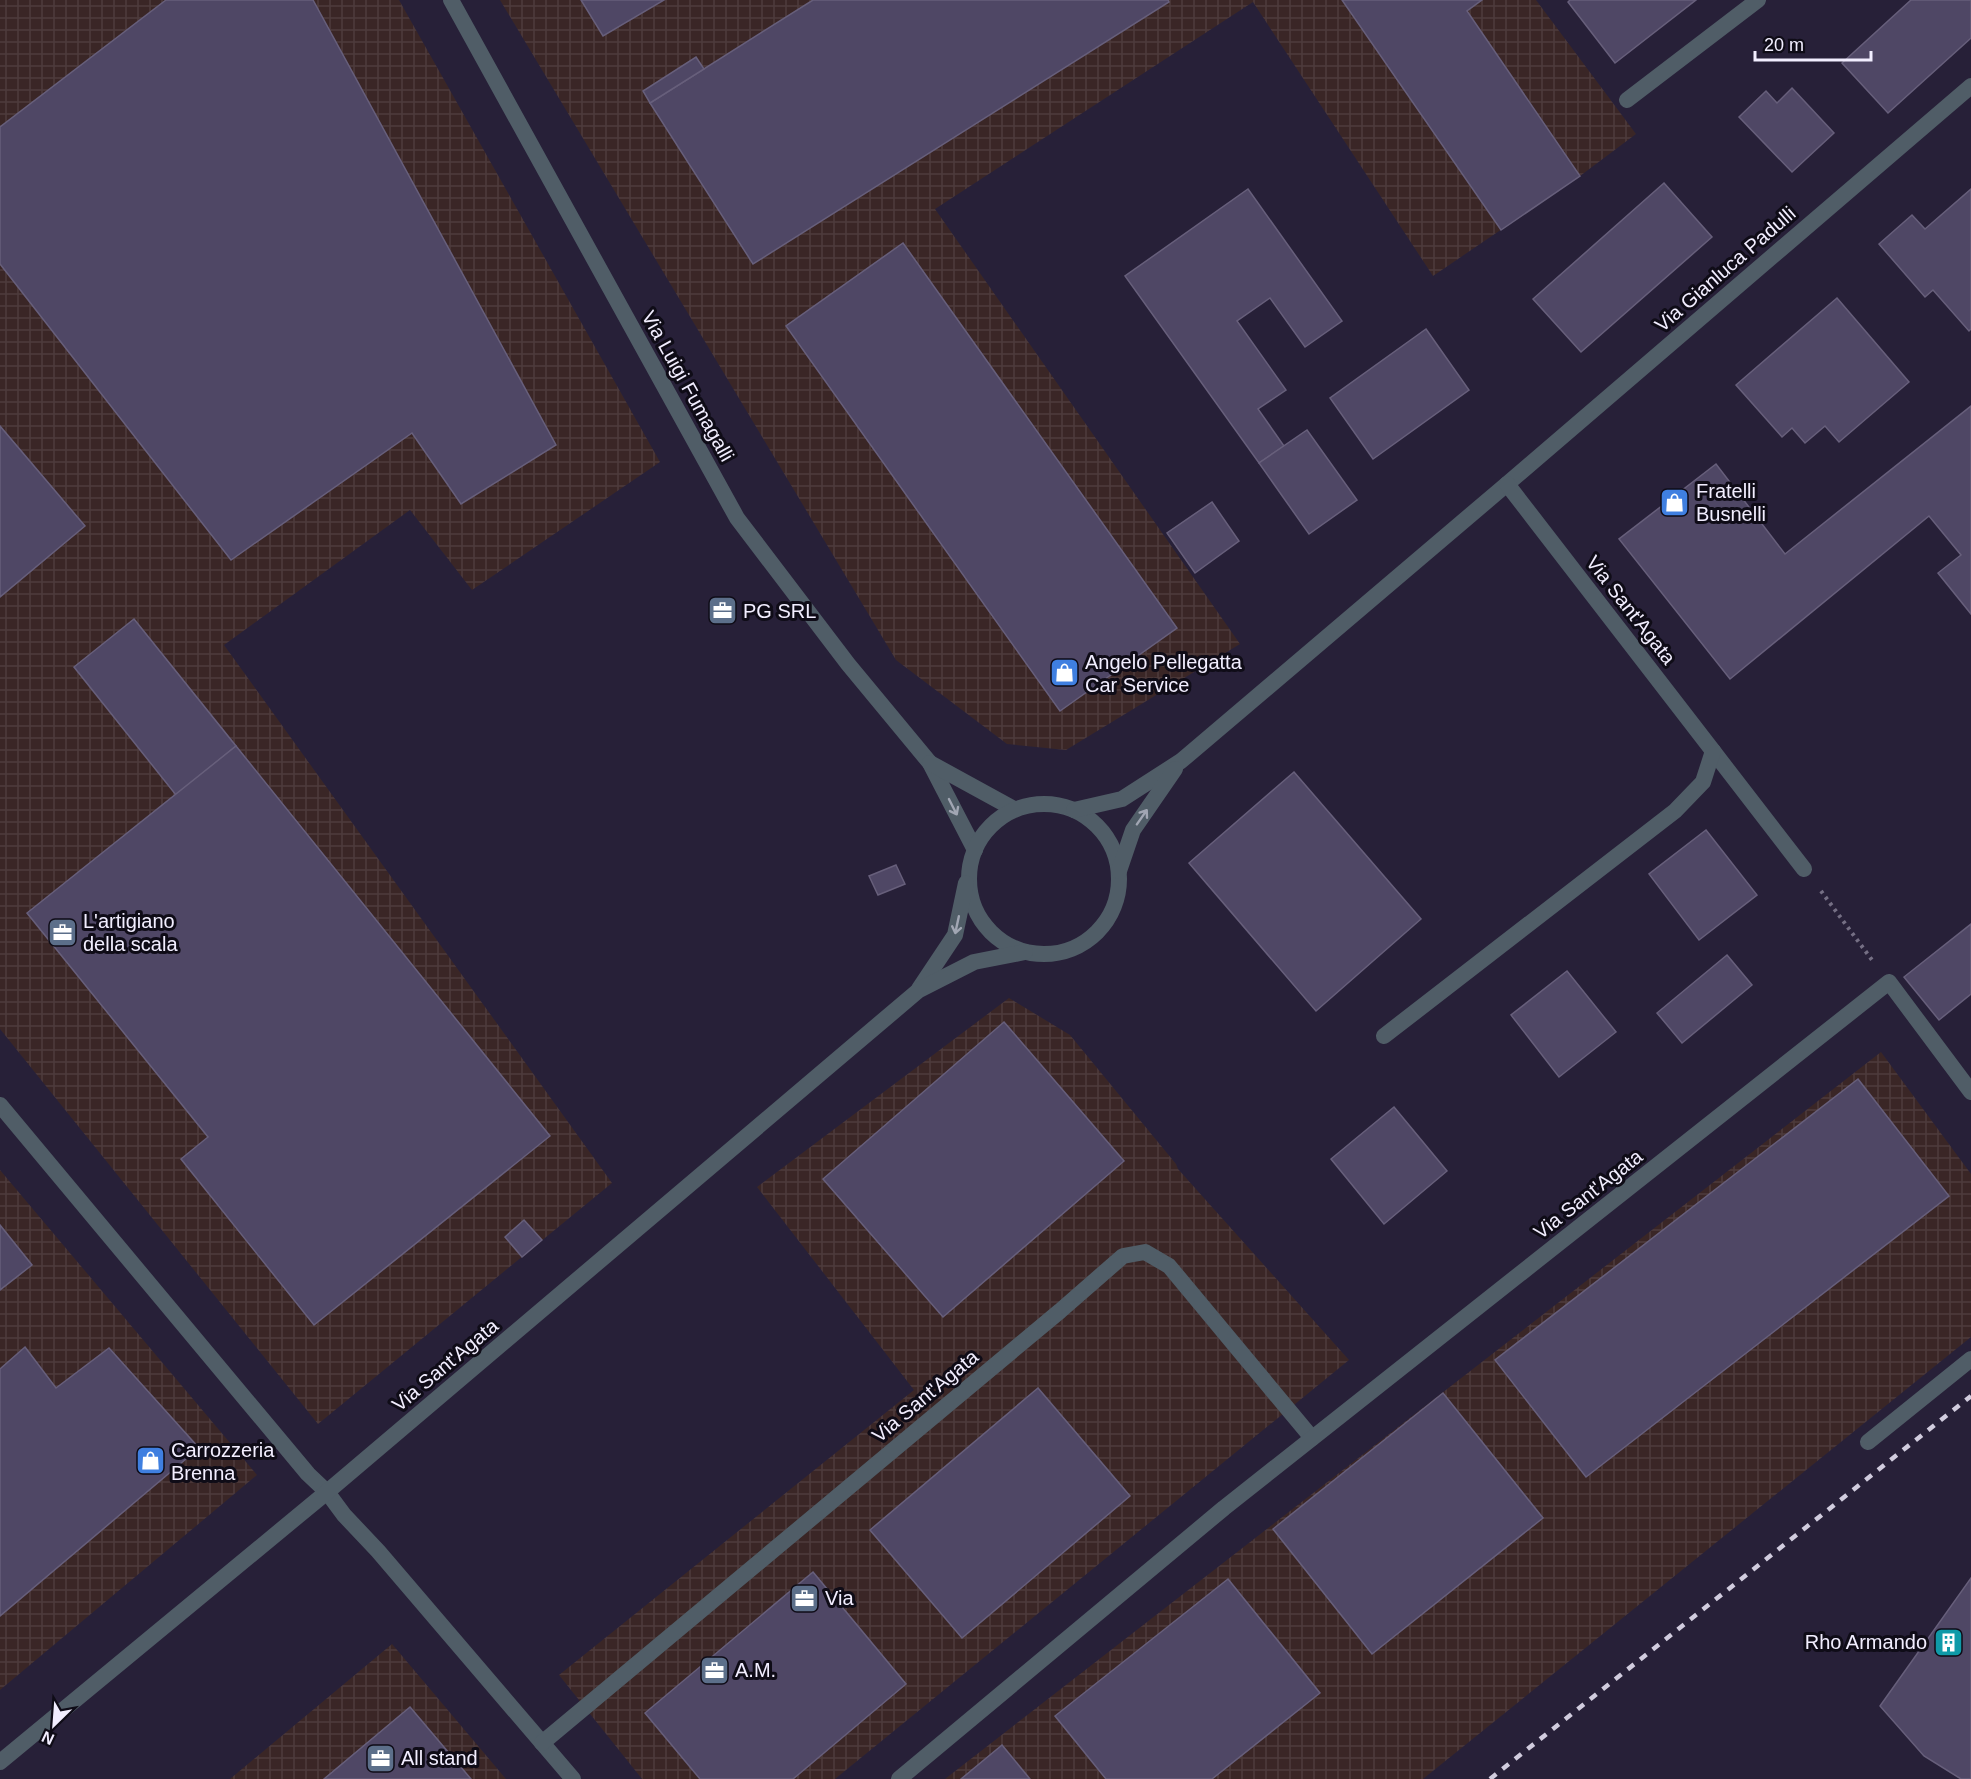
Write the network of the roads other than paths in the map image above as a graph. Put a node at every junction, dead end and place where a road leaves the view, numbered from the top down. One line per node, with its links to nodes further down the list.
1 (452, 0): 8 (street, Via Luigi Fumagalli)
2 (1758, 0): 4 (street)
3 (1971, 86): 5 (street, Via Gianluca Padulli)
4 (1626, 100)
5 (1507, 484): 6 (street, Via Sant'Agata); 7 (street)
6 (1713, 751): 13 (street, Via Sant'Agata); 17 (street)
7 (1181, 761): 10 (street); 14 (street, one-way to 7)
8 (930, 763): 9 (street, Via Luigi Fumagalli); 11 (street, Via Luigi Fumagalli, one-way to 11)
9 (1014, 809): 10 (street); 11 (street)
10 (1074, 810): 14 (street)
11 (975, 850): 12 (street)
12 (969, 867): 15 (street); 16 (street, Via Sant'Agata, one-way to 16)
13 (1804, 868)
14 (1119, 871): 15 (street)
15 (1025, 952): 16 (street, Via Sant'Agata)
16 (919, 990): 23 (street, Via Sant'Agata)
17 (1384, 1036)
18 (1971, 1092): 21 (street, Via Sant'Agata)
19 (0, 1105): 23 (street)
20 (1971, 1359): 22 (street)
21 (1312, 1438): 24 (street, Via Sant'Agata); 27 (street, Via Sant'Agata)
22 (1868, 1442)
23 (327, 1492): 24 (street); 25 (street, Via Sant'Agata)
24 (542, 1743): 26 (street)
25 (0, 1762)
26 (573, 1779)
27 (899, 1779)

